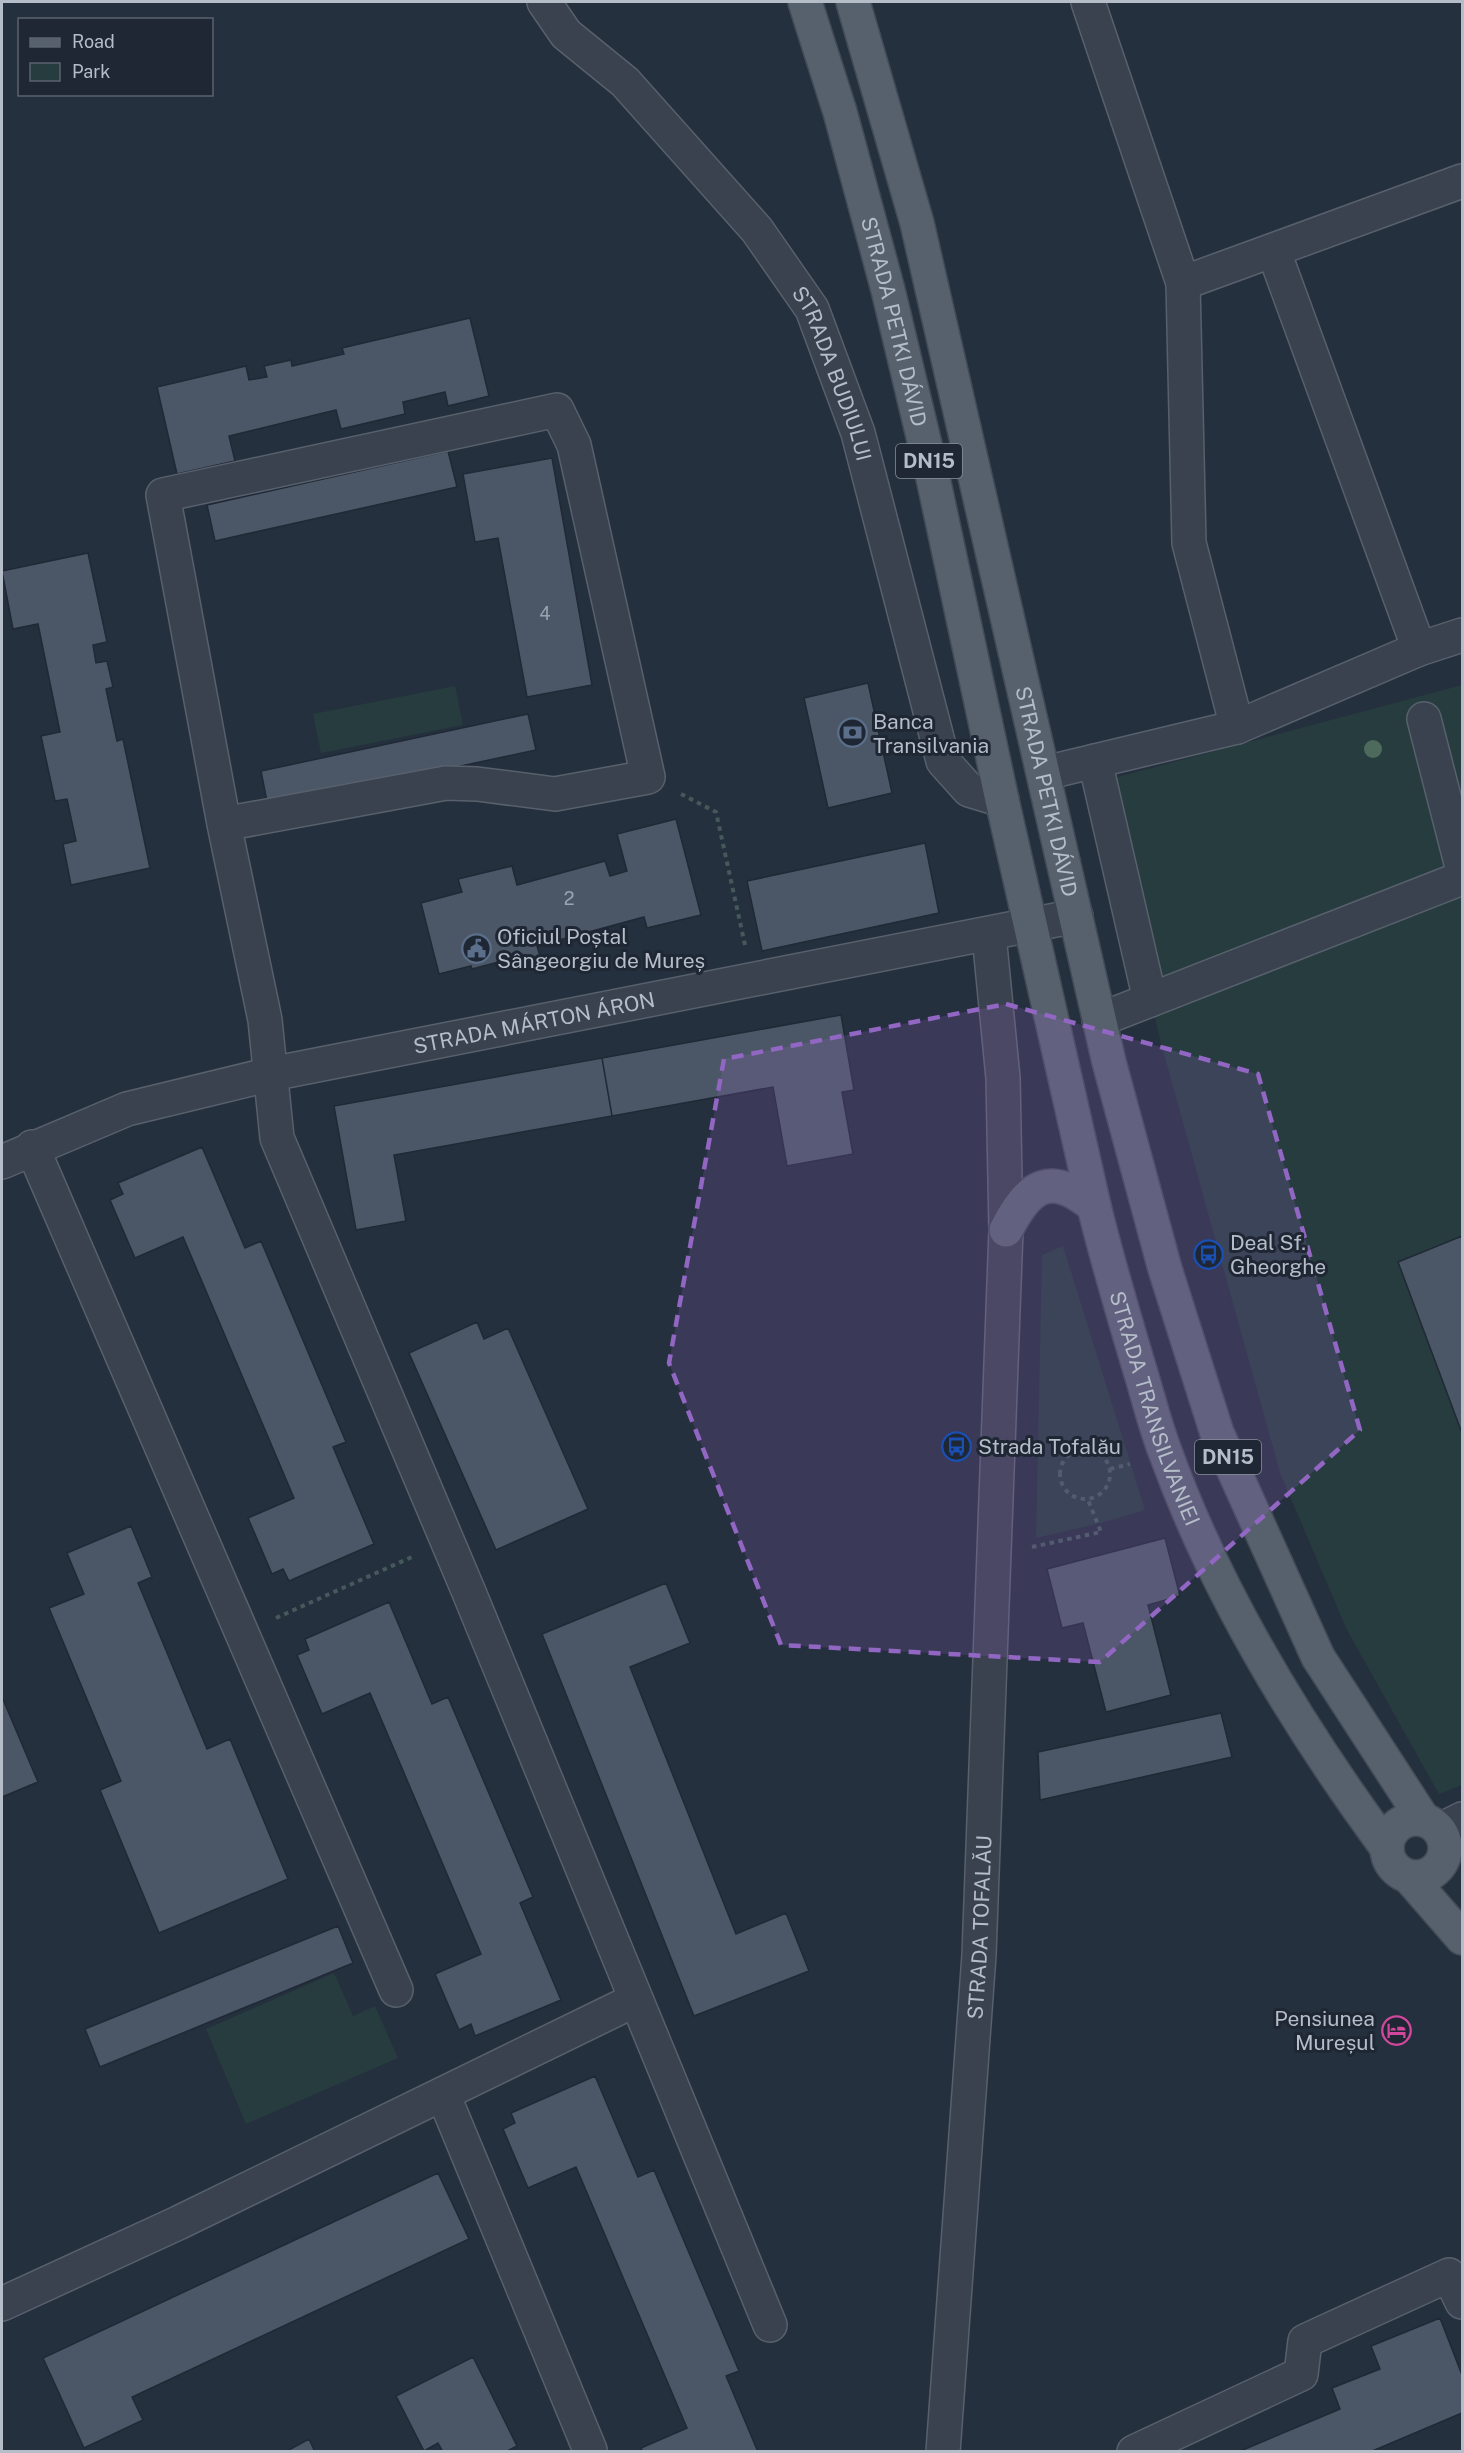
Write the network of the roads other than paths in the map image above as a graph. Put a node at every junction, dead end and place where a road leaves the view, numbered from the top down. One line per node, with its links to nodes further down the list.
1 (544, 2): 14 (street, STRADA BUDIULUI)
2 (805, 2): 14 (main road, STRADA PETKI DÁVID / DN15)
3 (853, 2): 13 (main road, STRADA PETKI DÁVID / DN15)
4 (1088, 2): 7 (street)
5 (1462, 181): 6 (street)
6 (1274, 252): 7 (street); 9 (street)
7 (1183, 283): 11 (street)
8 (1462, 635): 9 (street)
9 (1419, 649): 11 (street)
10 (1424, 719): 16 (street)
11 (1237, 727): 12 (street)
12 (1095, 761): 13 (street); 21 (street)
13 (1045, 773): 18 (main road, STRADA PETKI DÁVID / DN15)
14 (1002, 800): 19 (main road, STRADA PETKI DÁVID / DN15)
15 (224, 824): 15 (street); 23 (street)
16 (1462, 867)
17 (1462, 878): 21 (street)
18 (1077, 916): 19 (street, STRADA MÁRTON ÁRON); 22 (main road, DN15)
19 (1032, 926): 20 (street, STRADA MÁRTON ÁRON); 26 (main road, STRADA TRANSILVANIEI / DN15)
20 (989, 935): 23 (street, STRADA MÁRTON ÁRON); 27 (street, STRADA TOFALĂU)
21 (1150, 1000): 22 (street)
22 (1099, 1020): 28 (main road, DN15)
23 (271, 1074): 24 (street, STRADA MÁRTON ÁRON); 33 (street)
24 (32, 1147): 25 (street, STRADA MÁRTON ÁRON); 32 (street)
25 (2, 1162)
26 (1094, 1206): 27 (main road); 29 (main road, STRADA TRANSILVANIEI / DN15)
27 (1006, 1230): 39 (street, STRADA TOFALĂU)
28 (1447, 1837): 29 (main road); 30 (main road)
29 (1387, 1848): 30 (main road)
30 (1409, 1877): 31 (main road)
31 (1462, 1938)
32 (396, 1990)
33 (635, 2000): 34 (street); 37 (street)
34 (443, 2094): 36 (street); 38 (street)
35 (1462, 2302): 40 (street)
36 (2, 2304)
37 (770, 2325)
38 (590, 2450)
39 (943, 2451)
40 (1134, 2451)

